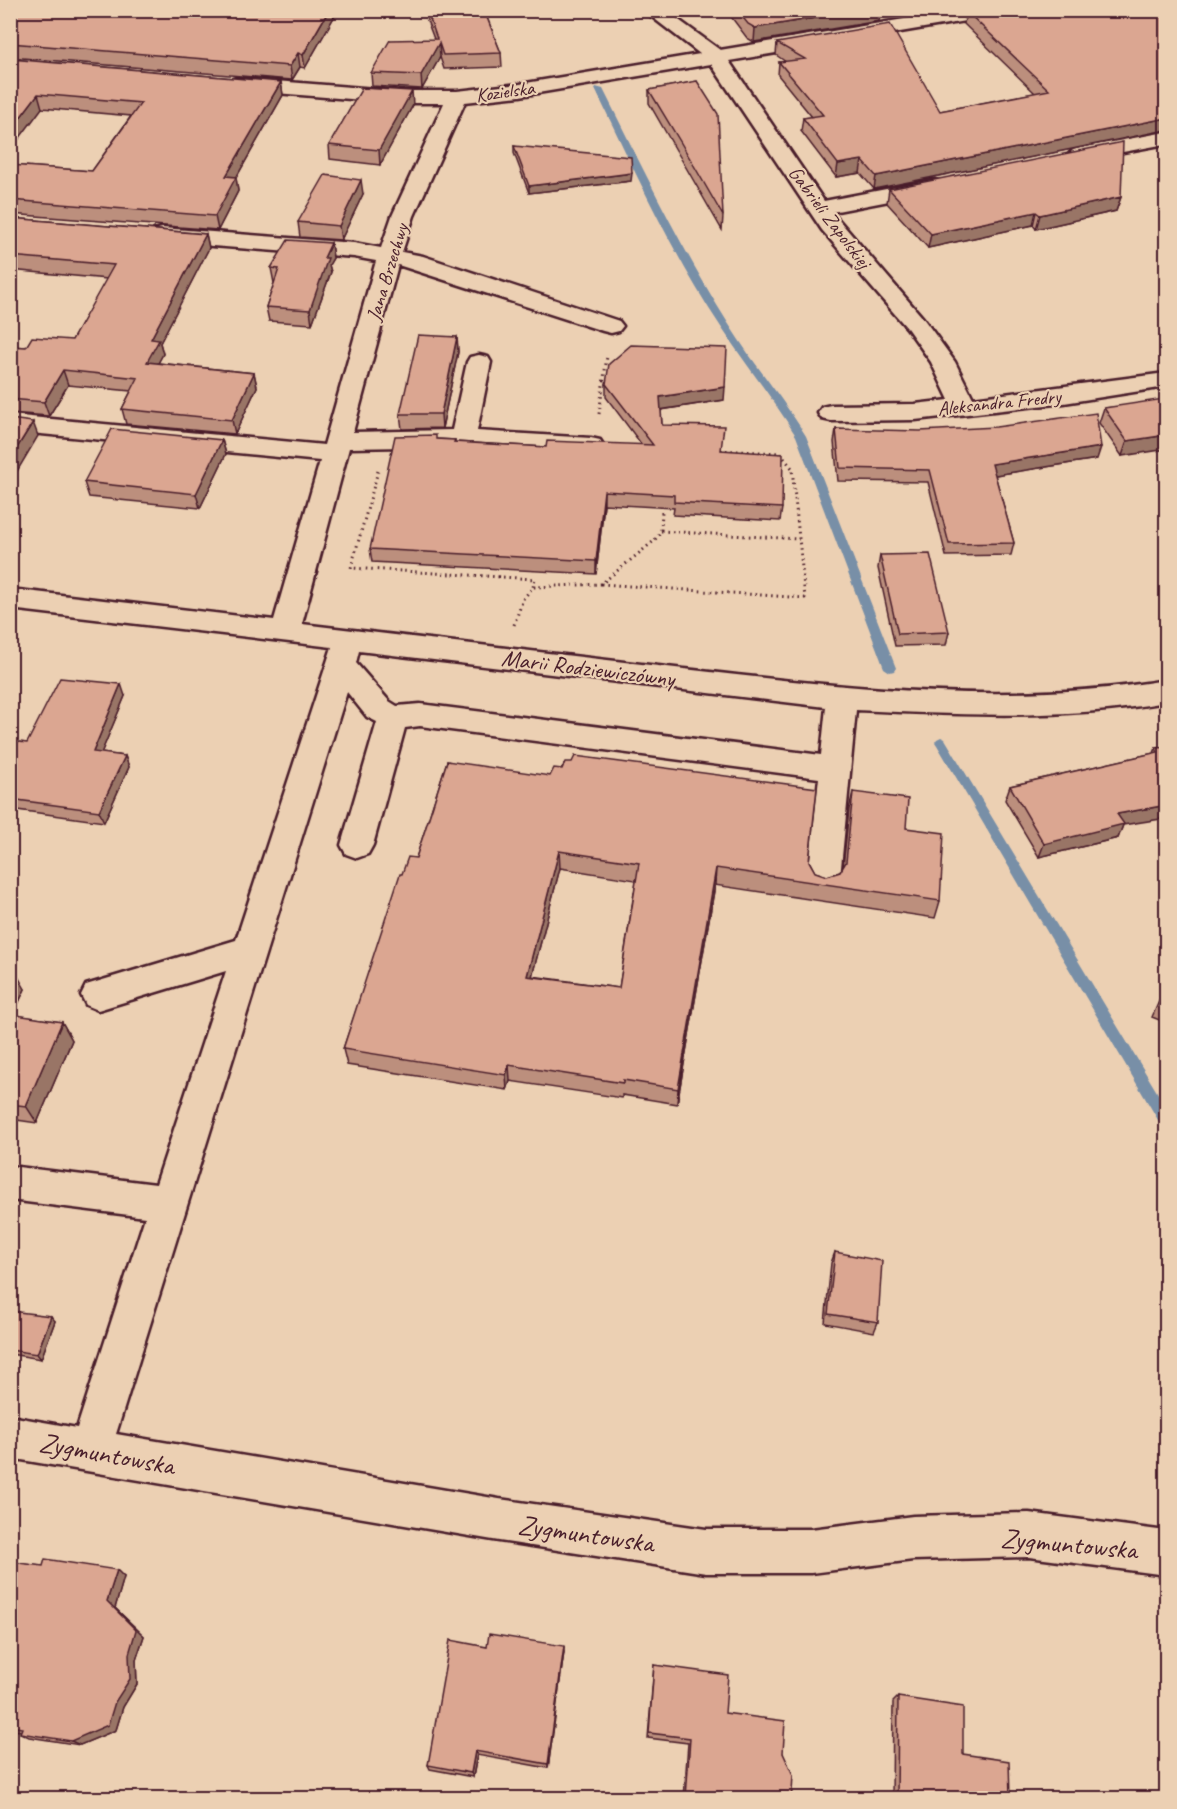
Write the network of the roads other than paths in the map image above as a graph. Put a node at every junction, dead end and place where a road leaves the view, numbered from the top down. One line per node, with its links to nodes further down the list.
1 (652, 10): 3 (street, Gabrieli Zapolskiej)
2 (995, 10): 3 (street, Kozielska)
3 (717, 58): 5 (street, Kozielska); 9 (street, Gabrieli Zapolskiej)
4 (216, 82): 5 (street, Kozielska)
5 (457, 98): 11 (street, Jana Brzechwy)
6 (1164, 139): 7 (street)
7 (1062, 158)
8 (952, 182): 9 (street)
9 (819, 208): 15 (street, Gabrieli Zapolskiej)
10 (141, 233): 11 (street)
11 (389, 256): 12 (street); 20 (street, Jana Brzechwy)
12 (611, 326)
13 (478, 362): 18 (street)
14 (1167, 380): 15 (street, Aleksandra Fredry)
15 (964, 406): 16 (street, Aleksandra Fredry)
16 (831, 413)
17 (10, 423): 20 (street)
18 (463, 438): 19 (street); 20 (street)
19 (605, 446)
20 (337, 447): 22 (street, Jana Brzechwy)
21 (10, 599): 22 (street, Marii Rodziewiczówny)
22 (286, 630): 23 (street, Marii Rodziewiczówny)
23 (345, 652): 25 (street, Marii Rodziewiczówny); 26 (street); 30 (street)
24 (1167, 691): 25 (street, Marii Rodziewiczówny)
25 (842, 698): 27 (street)
26 (393, 718): 27 (street); 28 (street)
27 (835, 768): 29 (street)
28 (357, 845)
29 (824, 878)
30 (250, 950): 31 (street); 33 (street)
31 (98, 995)
32 (10, 1184): 33 (street)
33 (169, 1203): 35 (street)
34 (10, 1437): 35 (street, Zygmuntowska)
35 (90, 1451): 36 (street, Zygmuntowska)
36 (1167, 1553)

